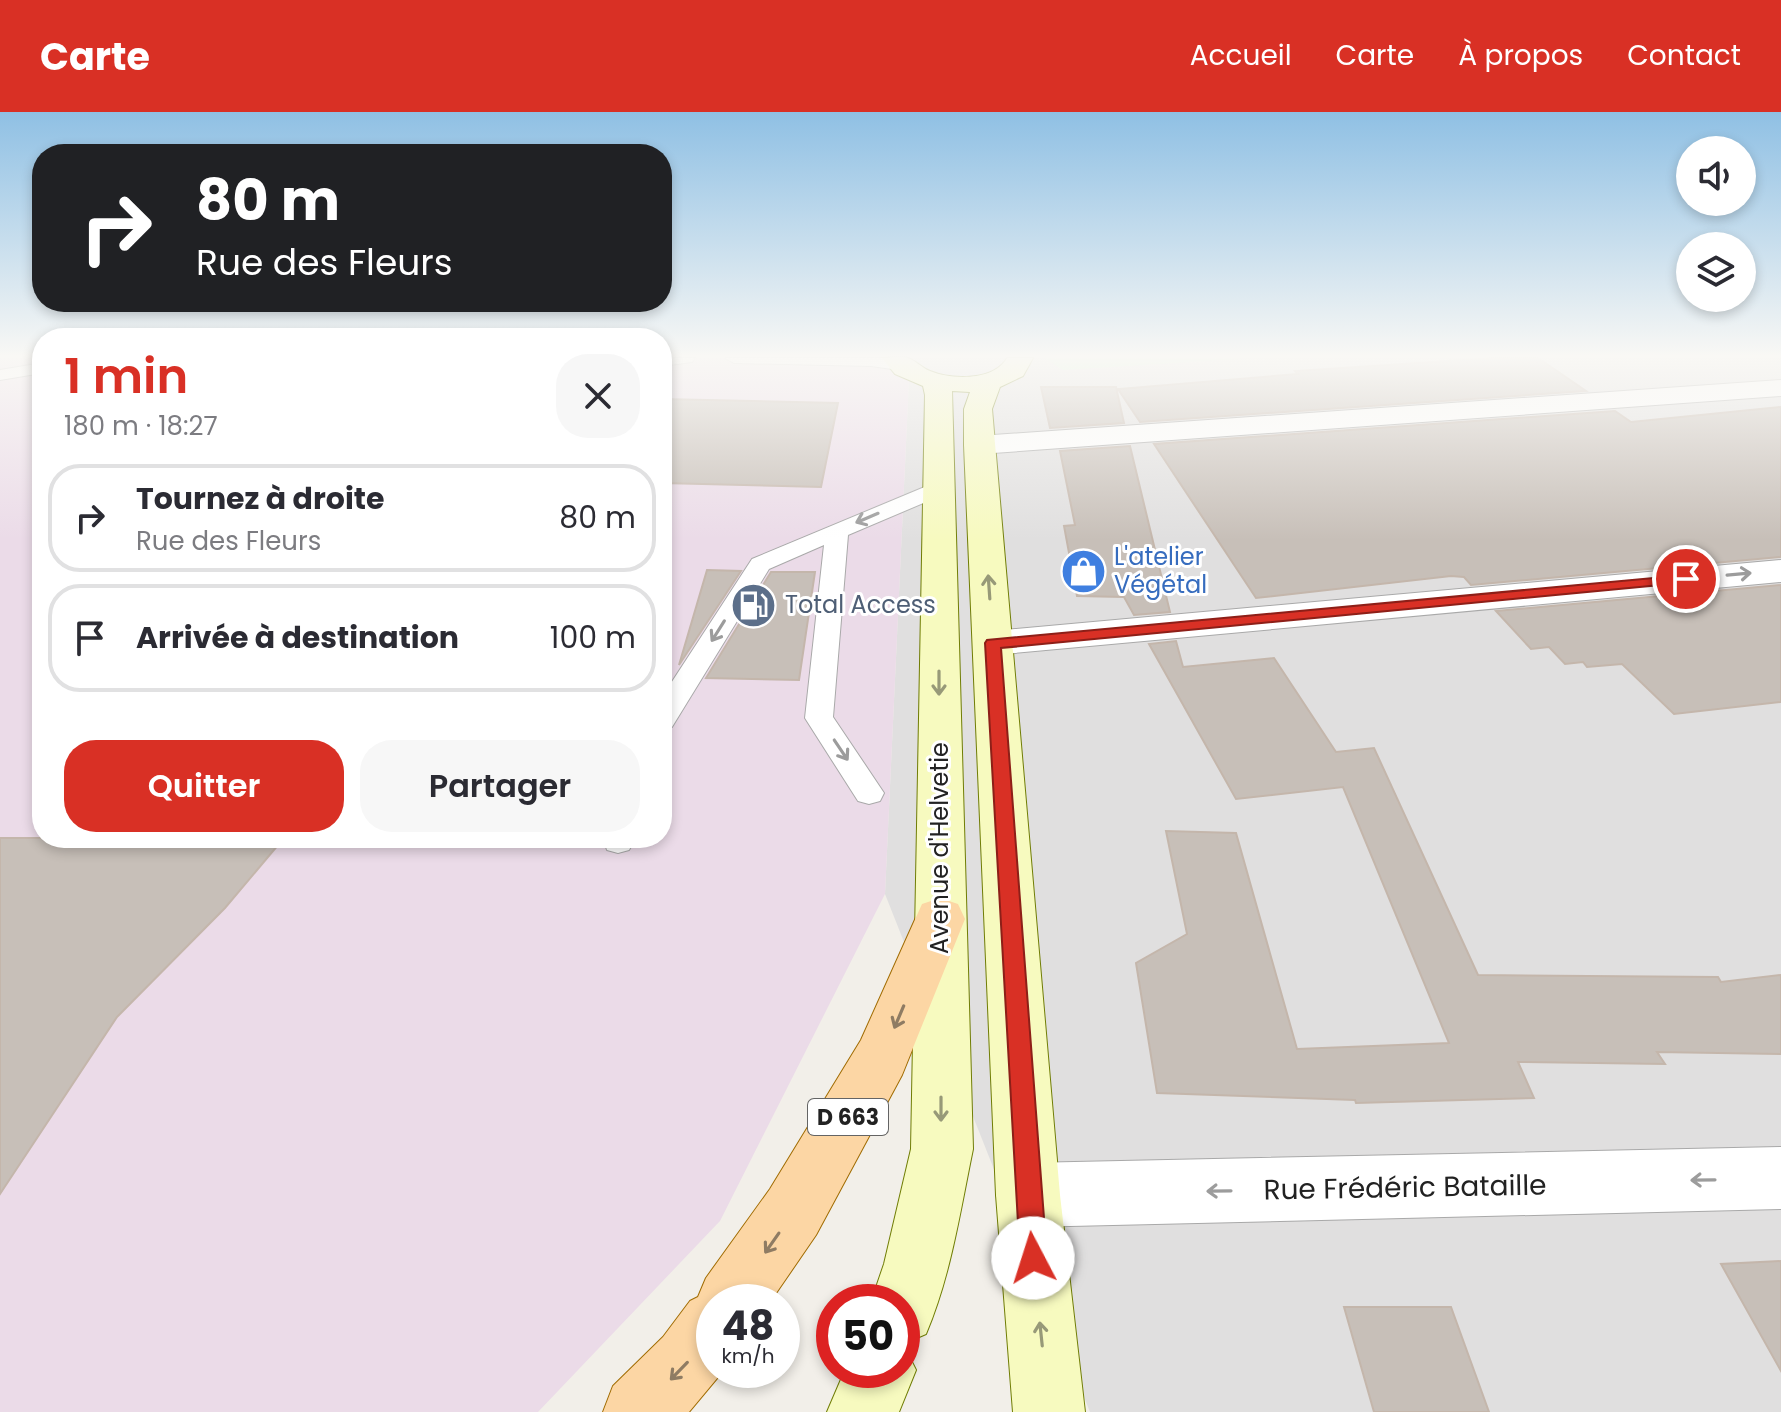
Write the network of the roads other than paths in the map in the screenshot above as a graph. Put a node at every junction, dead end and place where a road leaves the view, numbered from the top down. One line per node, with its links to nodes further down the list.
1 (939, 419): 5 (main road, Avenue d'Helvetie / D 663)
2 (978, 419): 4 (main road)
3 (1350, 419): 4 (street)
4 (979, 445): 8 (main road, one-way to 4)
5 (939, 488): 6 (lane, one-way to 6); 11 (main road, Avenue d'Helvetie / D 663, one-way to 11)
6 (837, 531): 9 (lane, one-way to 9); 10 (lane, one-way to 10)
7 (1781, 571): 8 (street, one-way to 7)
8 (993, 643): 13 (main road)
9 (672, 704)
10 (869, 793)
11 (940, 919): 14 (main road, D 663, one-way to 14); 15 (main road, Avenue d'Helvetie / D 663, one-way to 15)
12 (1781, 1178): 13 (street, Rue Frédéric Bataille, one-way to 13)
13 (1028, 1195): 20 (main road, one-way to 13)
14 (743, 1284)
15 (910, 1284)
16 (696, 1351): 18 (main road, one-way to 18)
17 (873, 1388): 19 (main road)
18 (639, 1412)
19 (863, 1412)
20 (1049, 1412)

